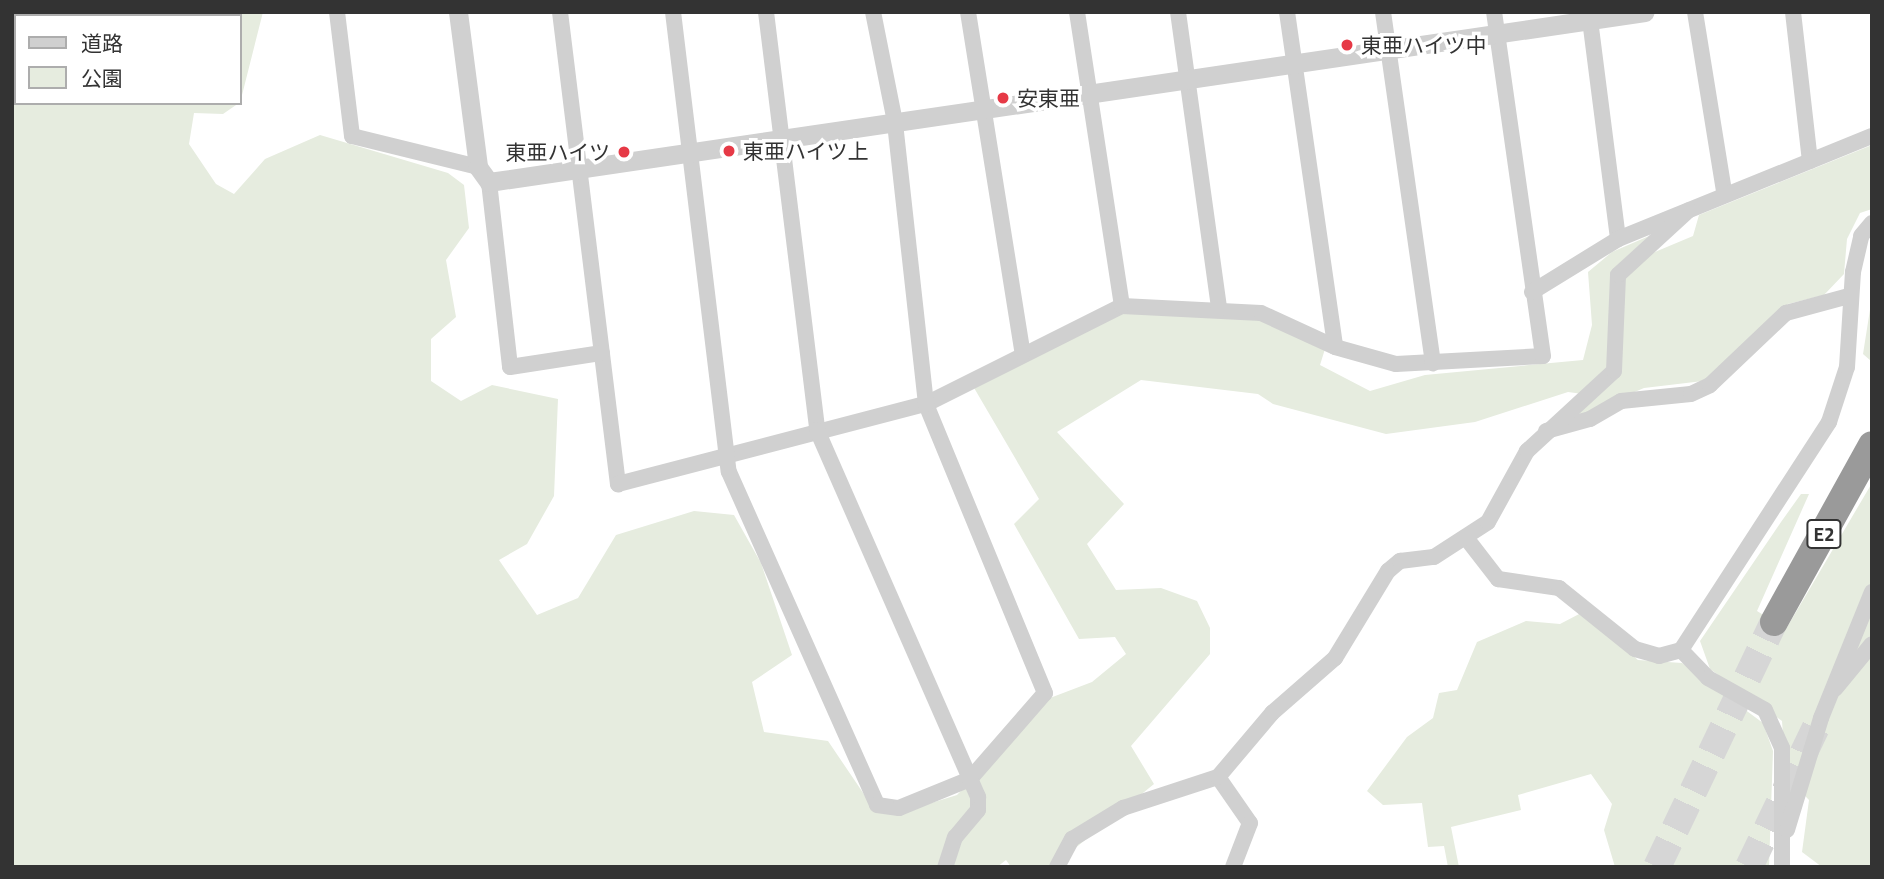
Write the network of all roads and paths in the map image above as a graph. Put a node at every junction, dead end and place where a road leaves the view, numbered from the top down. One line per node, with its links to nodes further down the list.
1 (337, 12): 29 (street)
2 (458, 12): 29 (street)
3 (560, 12): 28 (street)
4 (673, 12): 26 (street)
5 (766, 12): 25 (street)
6 (873, 12): 23 (street)
7 (968, 12): 22 (street)
8 (1077, 12): 21 (street)
9 (1178, 12): 20 (street)
10 (1287, 12): 19 (street)
11 (1383, 12): 18 (street)
12 (1494, 12): 17 (street)
13 (1645, 12): 16 (street)
14 (1695, 12): 30 (street)
15 (1793, 12): 27 (street)
16 (1589, 16): 17 (street); 33 (street)
17 (1497, 33): 18 (street); 34 (street)
18 (1389, 50): 19 (street); 41 (street)
19 (1296, 62): 20 (street); 38 (street)
20 (1188, 79): 21 (street); 37 (street)
21 (1092, 94): 22 (street); 36 (street)
22 (986, 109): 23 (street); 40 (street)
23 (895, 122): 25 (street); 42 (street)
24 (1872, 136): 27 (street)
25 (784, 138): 26 (street); 43 (street)
26 (692, 152): 28 (street); 46 (street)
27 (1811, 160): 30 (street)
28 (583, 168): 29 (street); 39 (street)
29 (484, 175): 39 (street)
30 (1724, 192): 31 (street)
31 (1689, 210): 33 (street); 44 (street)
32 (1872, 223): 35 (street)
33 (1618, 239): 34 (street)
34 (1532, 292): 41 (street)
35 (1849, 296): 44 (street); 51 (street)
36 (1122, 306): 37 (street); 40 (street)
37 (1219, 309): 38 (street)
38 (1335, 347): 41 (street)
39 (602, 353): 46 (street)
40 (1023, 354): 42 (street)
41 (1433, 363)
42 (926, 404): 43 (street); 54 (street)
43 (817, 430): 46 (street); 54 (street)
44 (1546, 431): 47 (street)
45 (1872, 445): 49 (highway, E2)
46 (727, 451): 54 (street)
47 (1467, 539): 51 (street); 53 (street)
48 (1872, 592): 52 (street)
49 (1774, 622)
50 (1872, 644): 52 (street)
51 (1681, 650): 55 (street)
52 (1830, 693): 55 (street)
53 (1218, 777): 57 (street); 58 (street)
54 (970, 779): 56 (street)
55 (1782, 848): 59 (street)
56 (945, 867)
57 (1057, 867)
58 (1233, 867)
59 (1782, 867)

